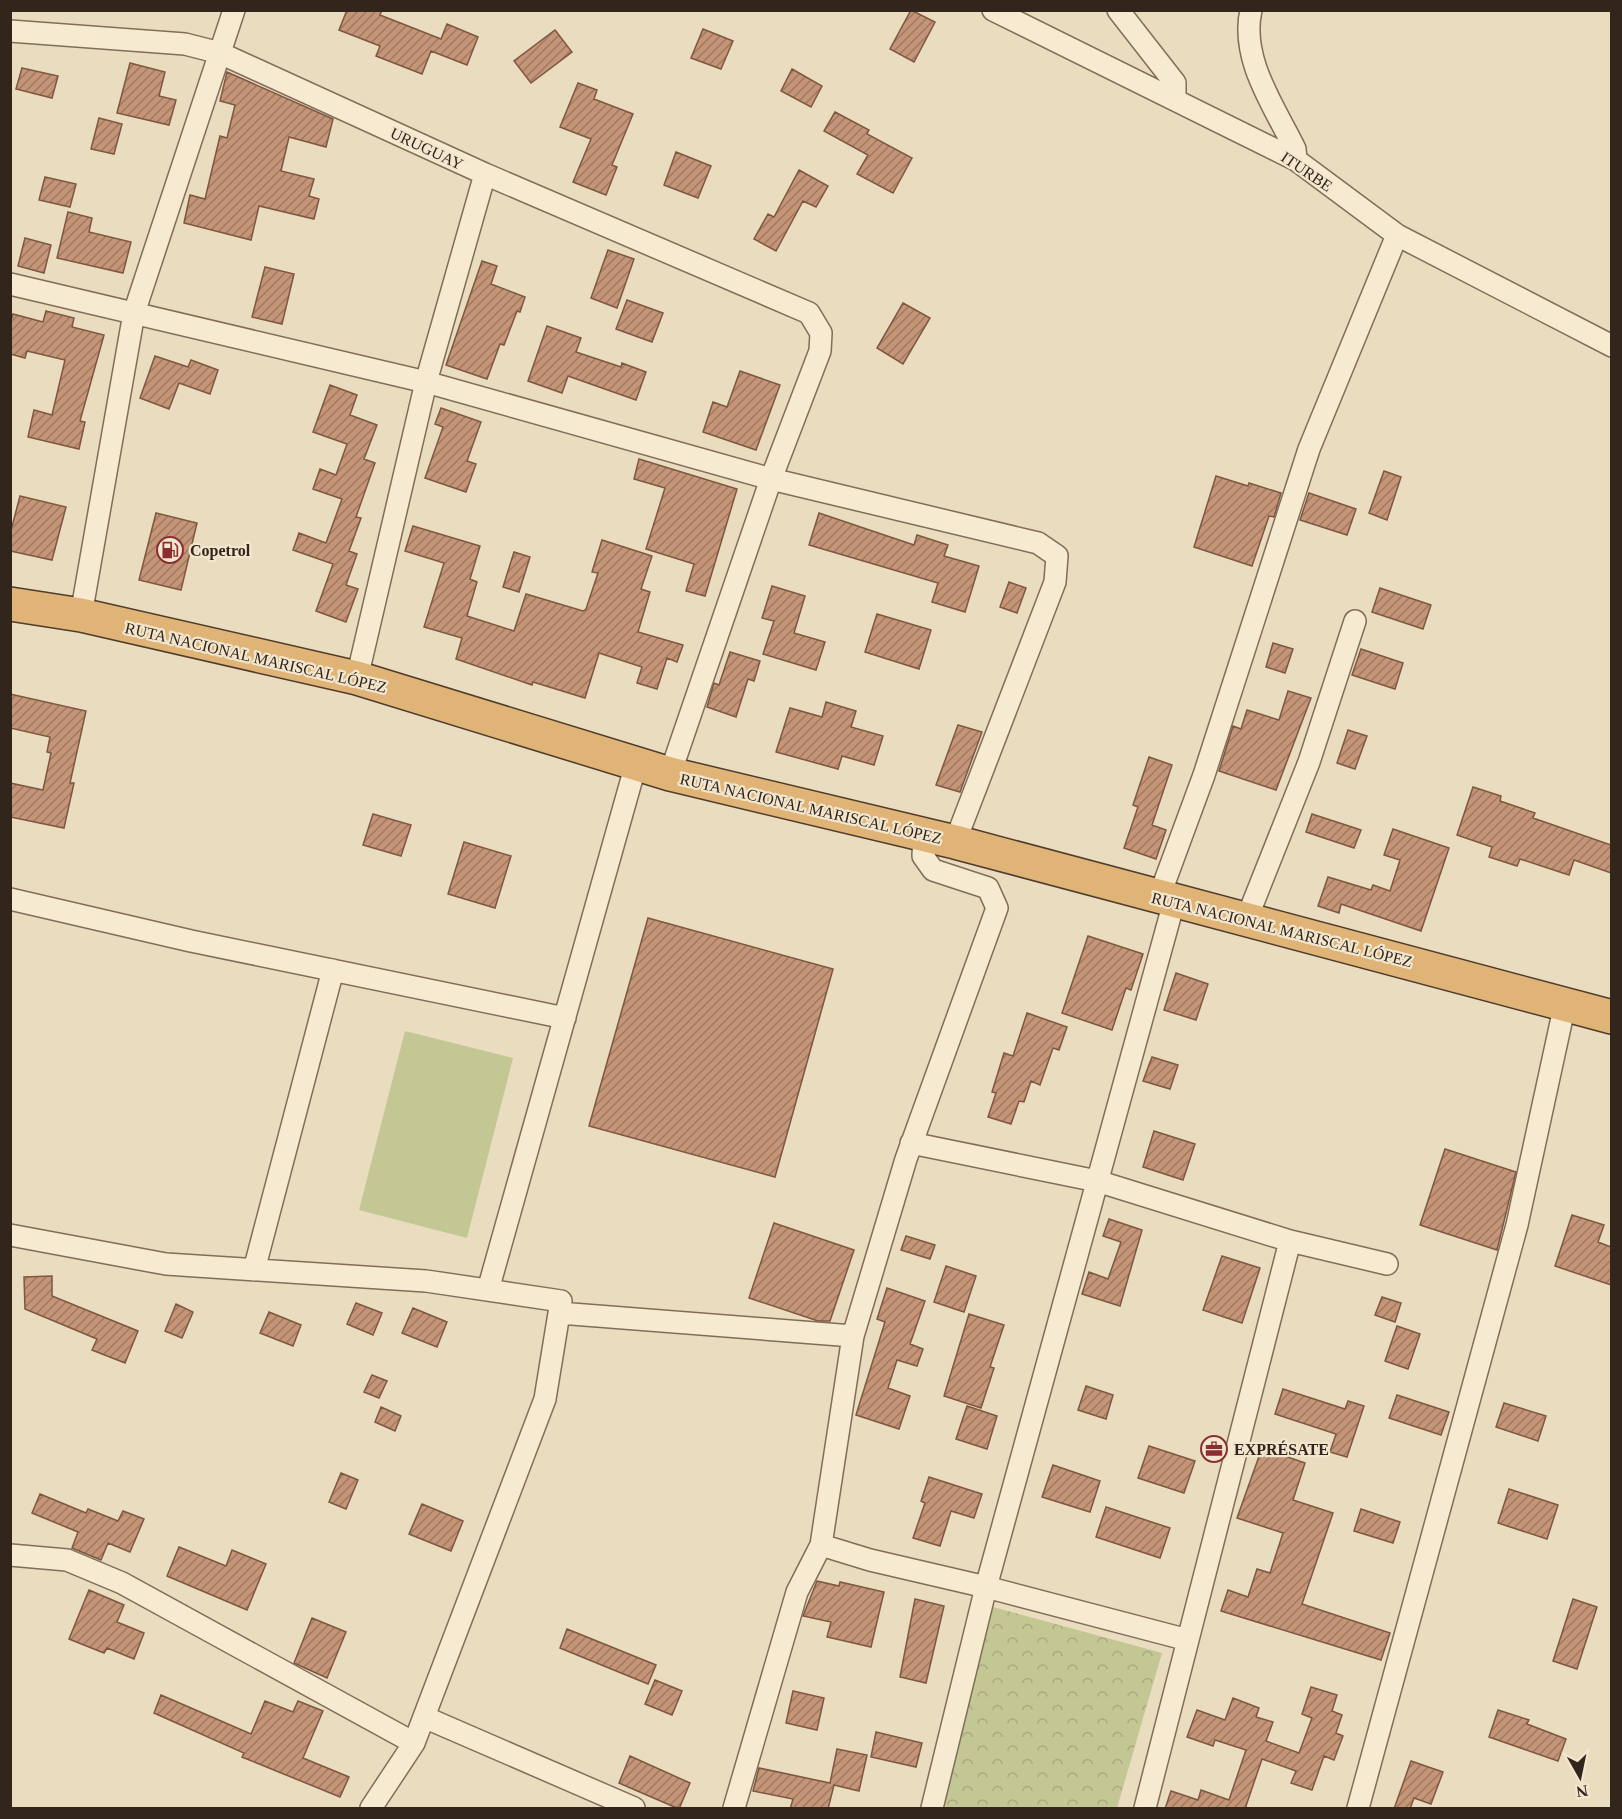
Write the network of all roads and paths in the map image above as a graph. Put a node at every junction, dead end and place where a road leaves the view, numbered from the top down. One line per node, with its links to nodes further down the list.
1 (234, 10): 6 (street)
2 (993, 10): 7 (street, ITURBE)
3 (1118, 10): 7 (street)
4 (1251, 10): 8 (street)
5 (10, 31): 6 (street, URUGUAY)
6 (220, 53): 9 (street, URUGUAY); 12 (street)
7 (1175, 99): 8 (street, ITURBE)
8 (1296, 160): 10 (street, ITURBE)
9 (485, 174): 14 (street); 15 (street, URUGUAY)
10 (1397, 235): 13 (street, ITURBE); 24 (street)
11 (10, 284): 12 (street)
12 (134, 313): 14 (street); 17 (street)
13 (1611, 346)
14 (426, 382): 15 (street); 19 (street)
15 (771, 478): 21 (street); 22 (street)
16 (10, 604): 17 (highway, RUTA NACIONAL MARISCAL LÓPEZ)
17 (81, 615): 19 (highway, RUTA NACIONAL MARISCAL LÓPEZ)
18 (1355, 621): 25 (street)
19 (357, 678): 20 (highway, RUTA NACIONAL MARISCAL LÓPEZ)
20 (636, 764): 21 (highway, RUTA NACIONAL MARISCAL LÓPEZ); 29 (street)
21 (670, 774): 22 (highway, RUTA NACIONAL MARISCAL LÓPEZ)
22 (939, 838): 24 (highway, RUTA NACIONAL MARISCAL LÓPEZ); 30 (street)
23 (10, 899): 26 (street)
24 (1167, 899): 25 (highway, RUTA NACIONAL MARISCAL LÓPEZ); 31 (street)
25 (1247, 918): 27 (highway, RUTA NACIONAL MARISCAL LÓPEZ)
26 (333, 970): 29 (street); 35 (street)
27 (1565, 1004): 28 (highway, RUTA NACIONAL MARISCAL LÓPEZ); 50 (street)
28 (1611, 1017)
29 (565, 1018): 36 (street)
30 (911, 1143): 31 (street); 38 (street)
31 (1097, 1181): 33 (street); 41 (street)
32 (10, 1234): 35 (street)
33 (1290, 1241): 34 (street); 42 (street)
34 (1387, 1264)
35 (254, 1270): 36 (street)
36 (488, 1290): 37 (street)
37 (559, 1313): 38 (street); 43 (street)
38 (853, 1336): 39 (street)
39 (821, 1545): 41 (street); 47 (street)
40 (10, 1555): 44 (street)
41 (986, 1587): 42 (street); 48 (street)
42 (1188, 1640): 49 (street)
43 (424, 1717): 44 (street); 46 (street)
44 (414, 1743): 45 (street)
45 (377, 1805)
46 (634, 1809)
47 (734, 1809)
48 (932, 1809)
49 (1145, 1809)
50 (1358, 1809)

